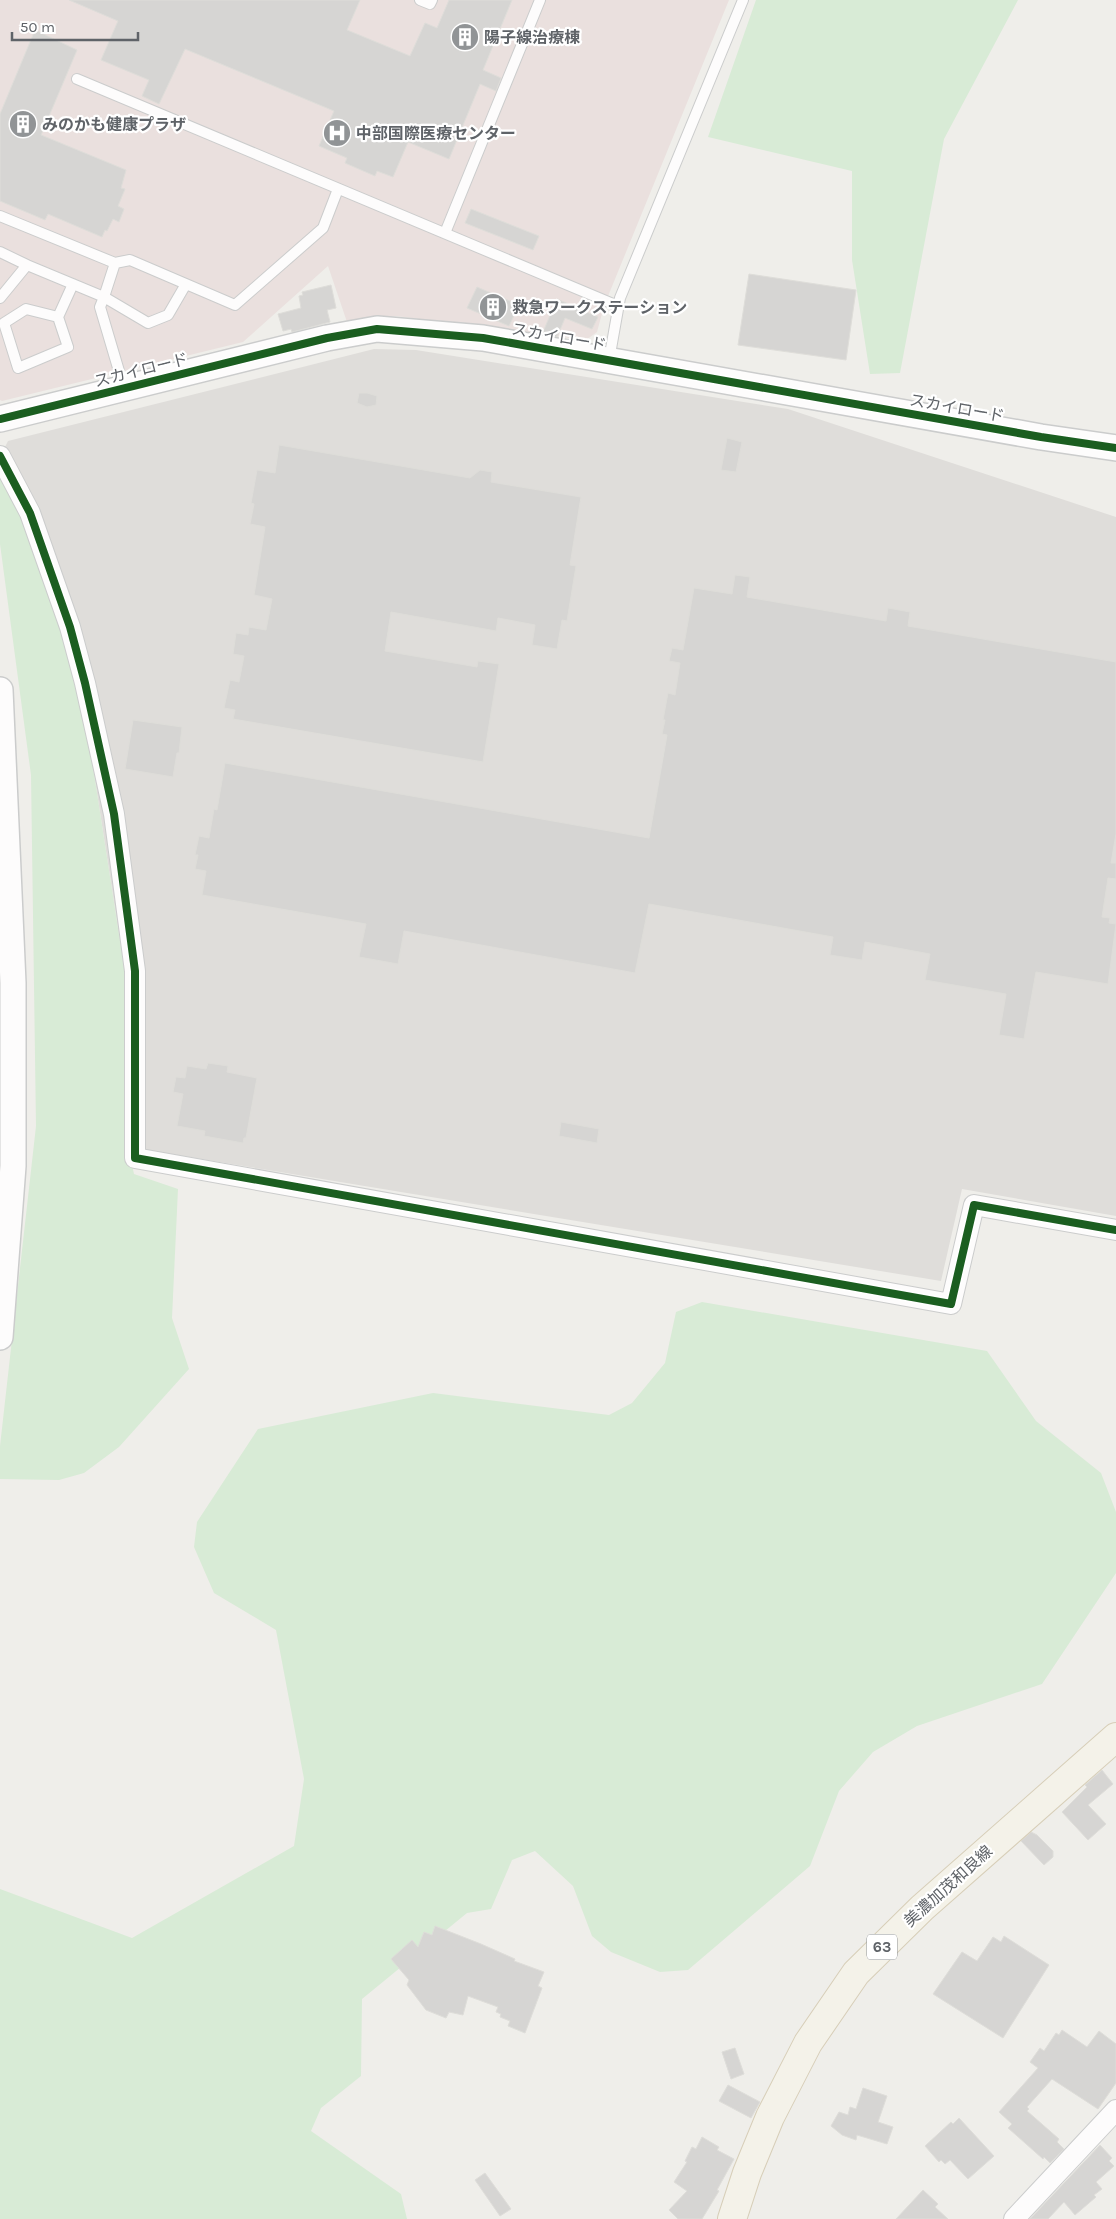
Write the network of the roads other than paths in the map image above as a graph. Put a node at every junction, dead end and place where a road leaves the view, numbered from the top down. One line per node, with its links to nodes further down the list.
1 (420, 0): 2 (lane)
2 (432, 0)
3 (540, 0): 8 (lane)
4 (743, 0): 16 (lane)
5 (77, 79): 6 (lane)
6 (338, 189): 8 (lane); 13 (lane)
7 (0, 216): 10 (lane)
8 (445, 233): 16 (lane)
9 (0, 252): 11 (lane)
10 (115, 263): 13 (lane); 14 (lane)
11 (26, 265): 12 (lane); 15 (lane)
12 (73, 284): 14 (lane); 17 (lane)
13 (186, 284): 14 (lane)
14 (104, 297): 19 (lane)
15 (0, 298)
16 (618, 306): 18 (lane)
17 (58, 317): 17 (lane)
18 (609, 360): 19 (street, スカイロード); 21 (street, スカイロード)
19 (124, 388): 20 (street, スカイロード)
20 (0, 419)
21 (1116, 448)
22 (0, 456): 24 (street)
23 (0, 690): 25 (street)
24 (1116, 1230)
25 (0, 1337)
26 (1116, 1738): 28 (main road, 美濃加茂和良線 / 63)
27 (1116, 2110): 29 (street)
28 (732, 2219)
29 (1014, 2219)

